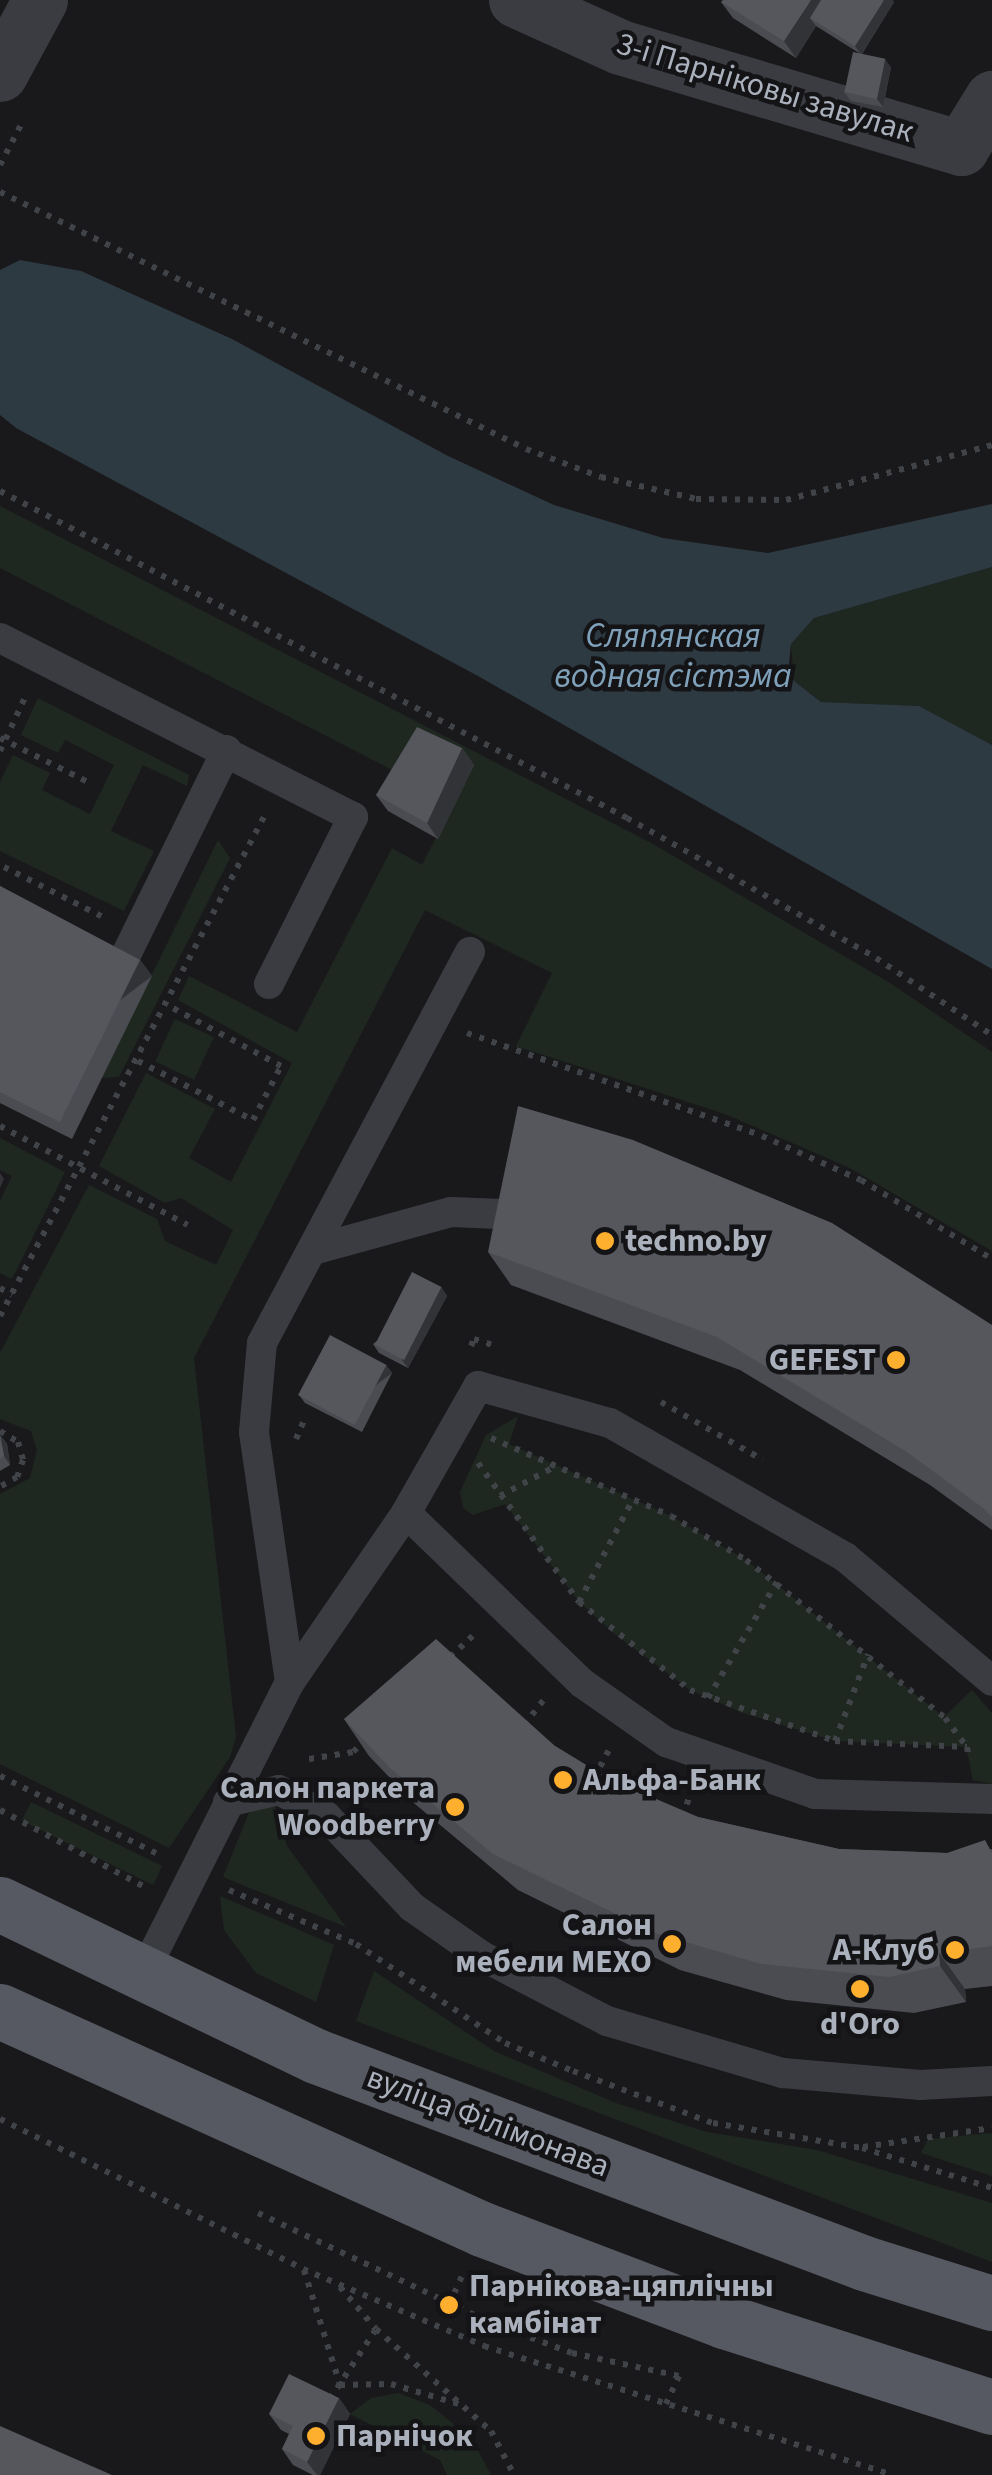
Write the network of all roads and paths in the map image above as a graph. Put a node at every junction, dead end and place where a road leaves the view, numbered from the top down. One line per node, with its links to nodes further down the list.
1 (40, 0): 4 (street)
2 (516, 0): 3 (street, 3-і Парніковы завулак)
3 (578, 12): 6 (street, 3-і Парніковы завулак)
4 (0, 74)
5 (992, 98): 6 (street, 3-і Парніковы завулак)
6 (976, 153)
7 (0, 192): 8 (path)
8 (992, 445)
9 (0, 491): 24 (path)
10 (0, 638): 11 (lane)
11 (43, 660): 12 (path); 13 (lane)
12 (2, 739): 14 (path); 16 (path)
13 (227, 750): 15 (lane); 20 (lane)
14 (0, 751)
15 (284, 780): 21 (lane); 22 (path)
16 (88, 782)
17 (1, 869): 18 (path)
18 (104, 918)
19 (470, 952): 23 (lane)
20 (123, 961)
21 (269, 984)
22 (167, 1004): 25 (path); 25 (path)
23 (433, 1022): 30 (lane); 31 (path)
24 (992, 1034)
25 (138, 1060): 27 (path)
26 (0, 1126): 27 (path)
27 (81, 1168): 29 (path); 33 (path)
28 (526, 1216): 30 (lane)
29 (188, 1226)
30 (313, 1250): 55 (lane)
31 (992, 1259)
32 (0, 1288): 33 (path)
33 (12, 1295): 34 (path)
34 (0, 1316)
35 (508, 1349): 36 (path)
36 (467, 1356)
37 (655, 1400): 41 (path)
38 (305, 1418): 40 (path)
39 (0, 1430): 43 (path)
40 (290, 1454)
41 (770, 1464)
42 (558, 1466): 44 (path); 44 (path); 45 (path)
43 (0, 1486)
44 (500, 1496): 48 (path)
45 (632, 1500): 47 (path); 48 (path)
46 (406, 1513): 54 (lane); 55 (lane); 69 (lane)
47 (777, 1582): 50 (path); 56 (path)
48 (579, 1602): 56 (path)
49 (481, 1628): 51 (path)
50 (868, 1654): 61 (path); 64 (path)
51 (451, 1656): 52 (path); 53 (path)
52 (463, 1667)
53 (437, 1670)
54 (992, 1681)
55 (290, 1682): 71 (lane)
56 (708, 1698): 61 (path)
57 (557, 1706): 58 (path)
58 (511, 1714)
59 (381, 1724): 62 (path)
60 (600, 1737): 63 (path)
61 (835, 1741): 64 (path)
62 (306, 1744)
63 (612, 1744): 65 (path); 67 (path)
64 (967, 1747): 69 (path)
65 (621, 1750)
66 (683, 1783): 68 (path)
67 (611, 1787)
68 (692, 1787): 70 (path); 73 (path)
69 (982, 1790)
70 (709, 1794)
71 (228, 1802): 76 (lane); 78 (lane)
72 (0, 1810): 74 (path)
73 (664, 1812)
74 (152, 1890)
75 (0, 1904): 76 (main road, вуліца Філімонава)
76 (144, 1974): 85 (main road, вуліца Філімонава)
77 (0, 2011): 91 (main road)
78 (992, 2081)
79 (0, 2119): 83 (path)
80 (992, 2128): 81 (path)
81 (862, 2148)
82 (258, 2213): 89 (path)
83 (303, 2269): 84 (path); 87 (path)
84 (338, 2284): 86 (path); 89 (path)
85 (992, 2303)
86 (376, 2329): 87 (path); 90 (path)
87 (340, 2385): 88 (path); 90 (path)
88 (326, 2404)
89 (666, 2404): 93 (path)
90 (466, 2406): 92 (path)
91 (992, 2407)
92 (514, 2475)
93 (893, 2475)

